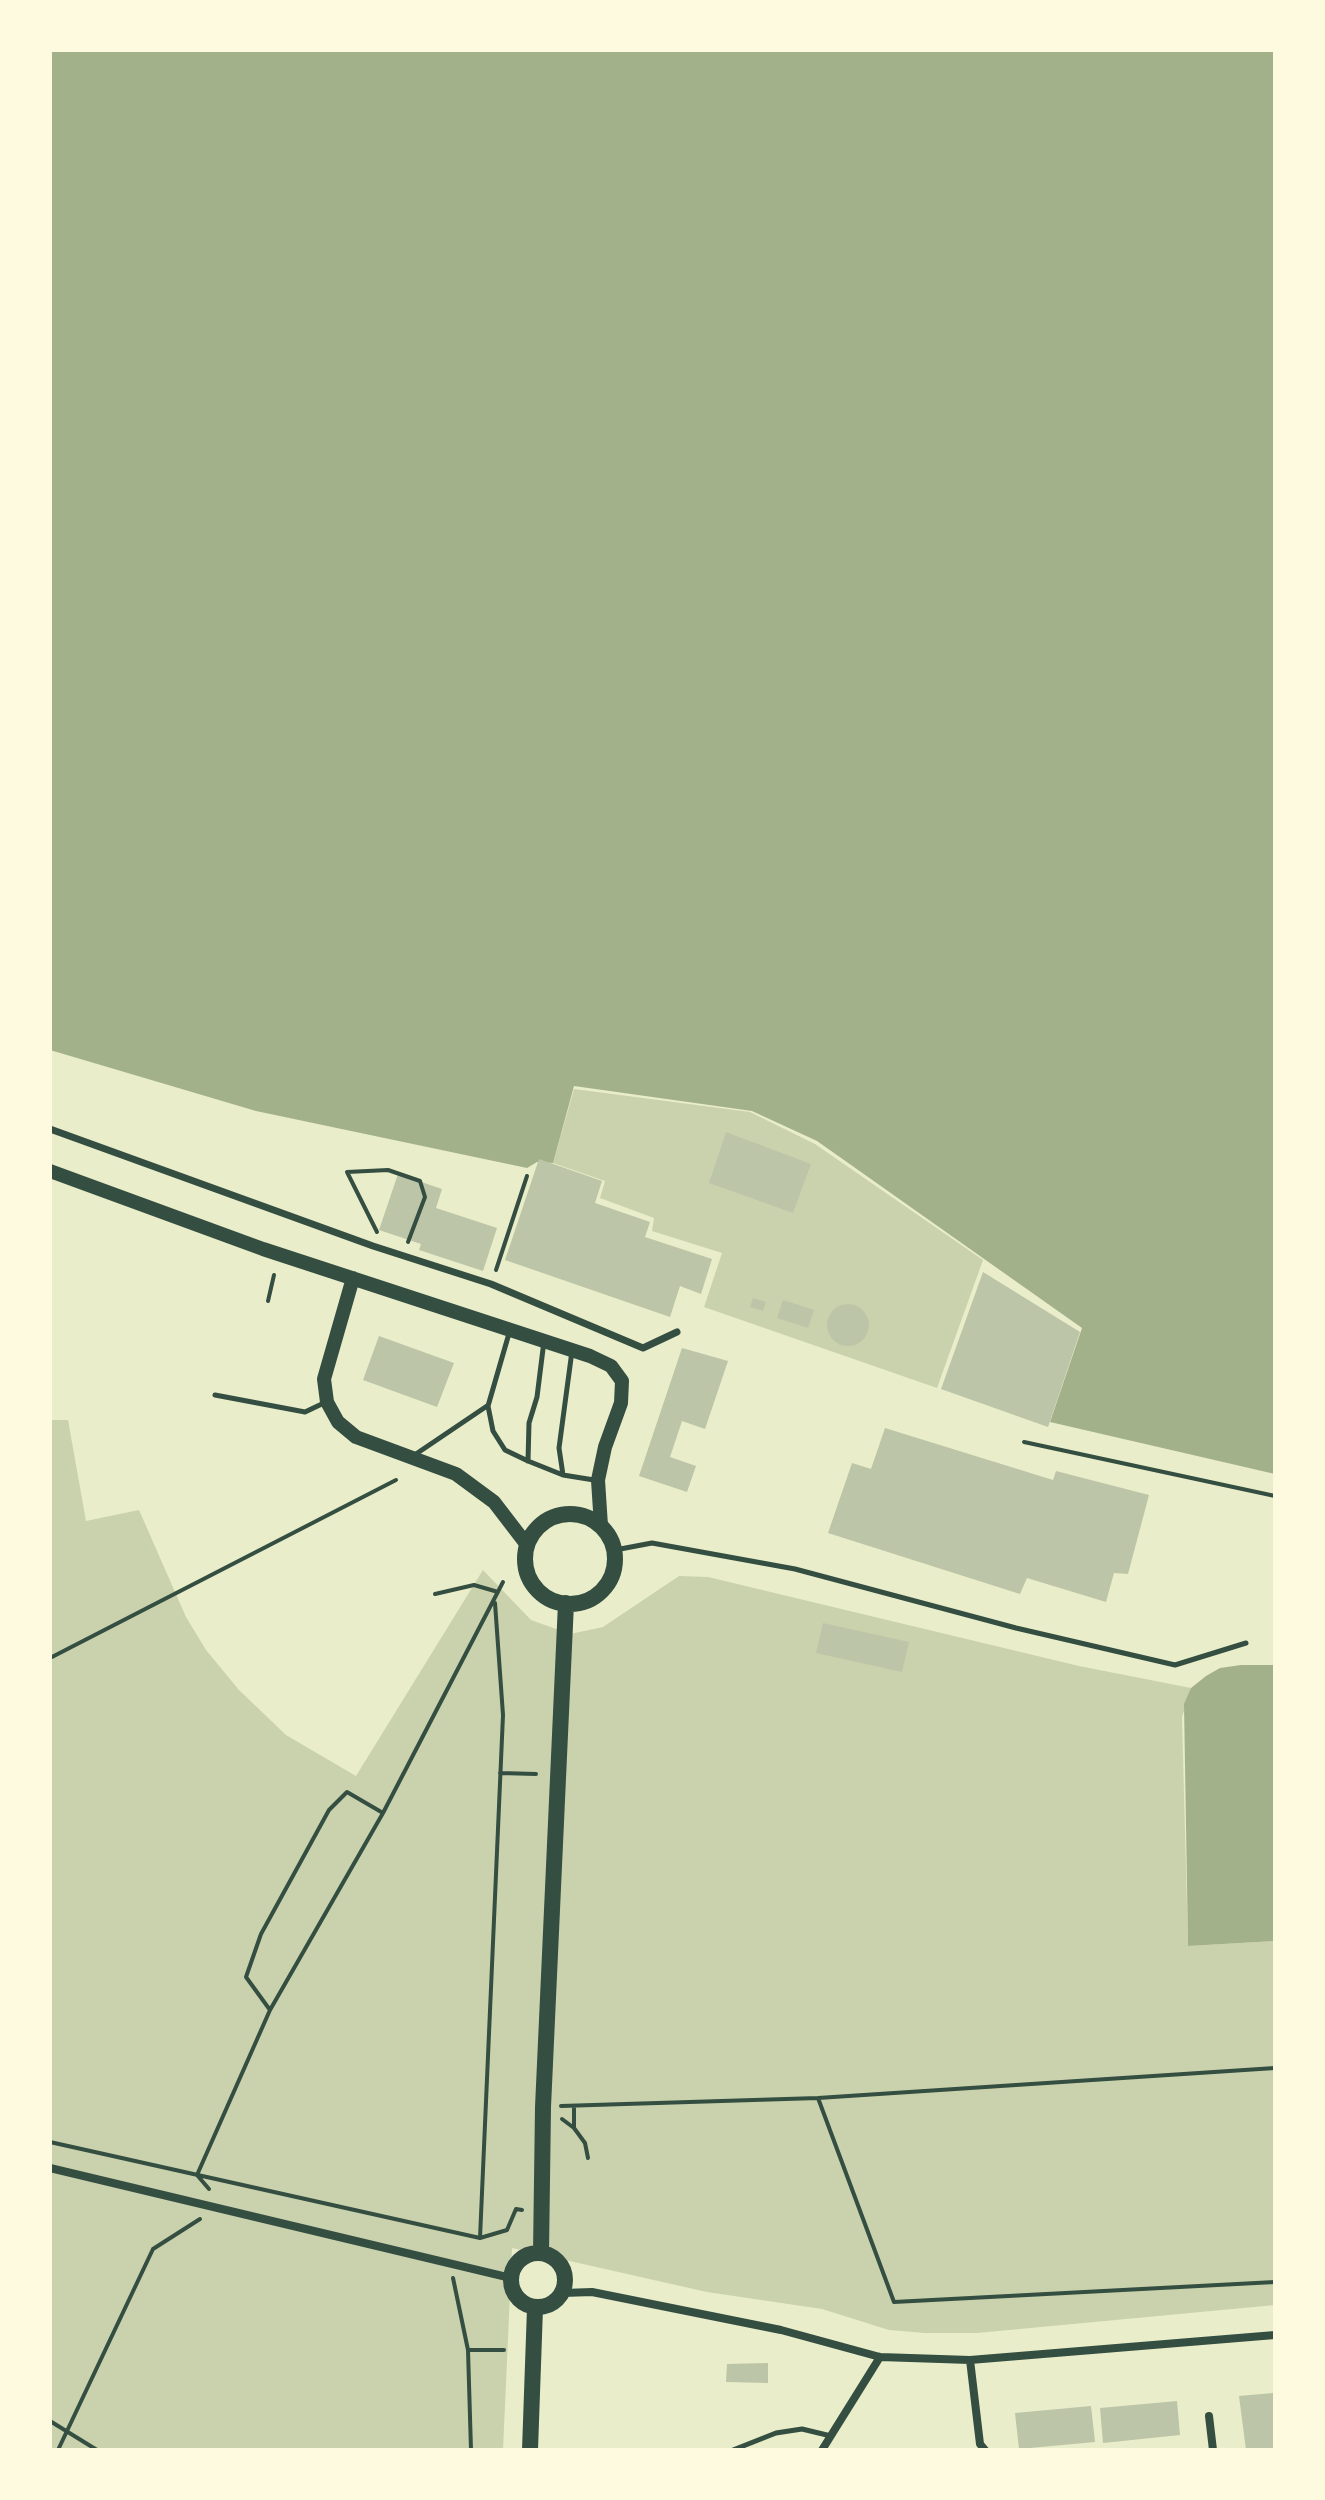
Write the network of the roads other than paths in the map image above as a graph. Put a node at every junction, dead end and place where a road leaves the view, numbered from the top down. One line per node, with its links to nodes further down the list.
1 (50, 1129): 5 (street)
2 (50, 1171): 3 (street)
3 (353, 1278): 4 (street); 9 (street)
4 (511, 1329): 6 (street); 10 (lane)
5 (677, 1332)
6 (544, 1340): 7 (street); 12 (lane)
7 (573, 1350): 13 (lane); 14 (street)
8 (215, 1395): 9 (lane)
9 (327, 1402): 11 (street)
10 (488, 1406): 11 (lane); 12 (lane)
11 (412, 1456): 16 (street)
12 (528, 1461): 13 (lane)
13 (563, 1475): 14 (lane)
14 (598, 1480): 15 (street)
15 (601, 1526): 16 (main road); 17 (main road)
16 (527, 1545): 18 (main road)
17 (615, 1550): 18 (main road); 19 (lane)
18 (566, 1603): 21 (main road)
19 (1246, 1643)
20 (50, 2168): 22 (street)
21 (541, 2253): 22 (main road); 23 (main road)
22 (511, 2278): 24 (main road)
23 (563, 2293): 24 (main road); 26 (street)
24 (535, 2308): 30 (main road)
25 (1275, 2335): 27 (street)
26 (880, 2357): 27 (street); 29 (street)
27 (970, 2360): 33 (street)
28 (1209, 2416): 34 (street)
29 (831, 2436): 31 (lane); 32 (street)
30 (530, 2450)
31 (733, 2450)
32 (822, 2450)
33 (985, 2450)
34 (1213, 2450)

